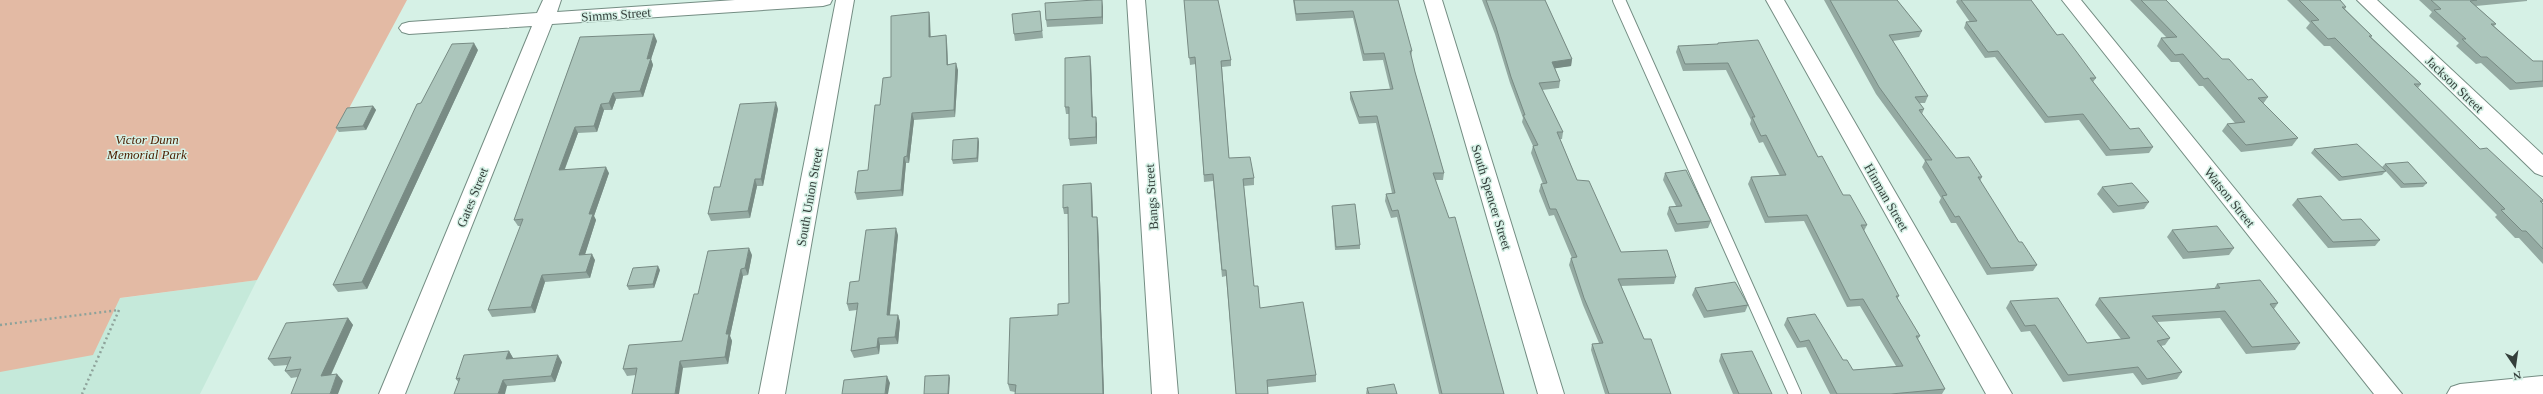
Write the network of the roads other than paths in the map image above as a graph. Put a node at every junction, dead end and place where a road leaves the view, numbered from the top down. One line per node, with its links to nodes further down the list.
1 (823, 0): 9 (street, Simms Street)
2 (845, 0): 14 (street, South Union Street)
3 (1136, 0): 15 (street, Bangs Street)
4 (1433, 0): 16 (street, South Spencer Street)
5 (1619, 0): 17 (lane)
6 (1775, 0): 18 (street, Hinman Street)
7 (2071, 0): 19 (street, Watson Street)
8 (2366, 0): 11 (street, Jackson Street)
9 (548, 10): 10 (street, Simms Street); 13 (street, Gates Street)
10 (408, 28)
11 (2543, 168)
12 (2543, 386): 20 (street)
13 (392, 394)
14 (772, 394)
15 (1165, 394)
16 (1551, 394)
17 (1796, 394)
18 (1999, 394)
19 (2389, 394)
20 (2460, 394)

